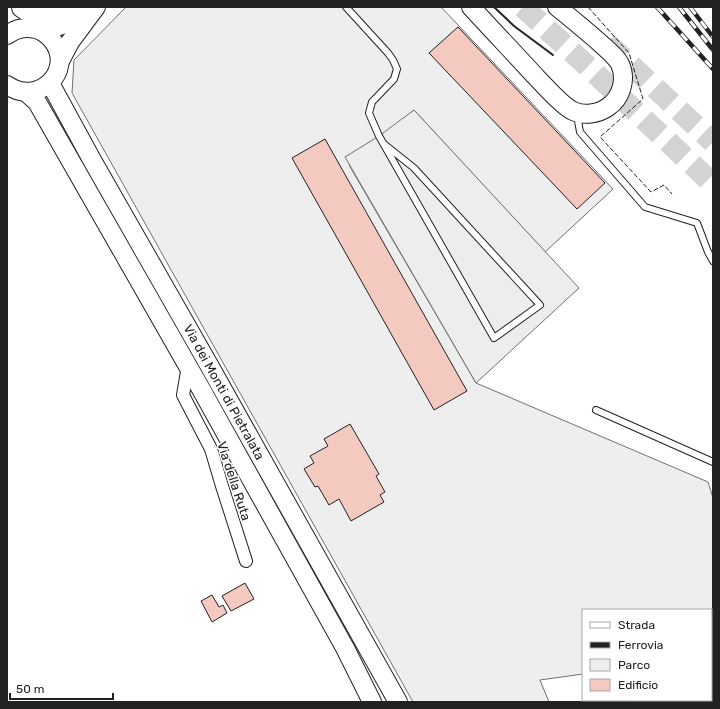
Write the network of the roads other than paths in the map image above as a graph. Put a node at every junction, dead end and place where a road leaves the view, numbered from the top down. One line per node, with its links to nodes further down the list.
1 (23, 7): 2 (highway)
2 (75, 7)
3 (88, 7): 8 (street)
4 (96, 7): 10 (street)
5 (346, 7): 15 (lane)
6 (471, 7): 14 (street)
7 (557, 7): 14 (street)
8 (40, 30): 9 (street); 10 (street)
9 (7, 35)
10 (60, 61): 11 (street)
11 (50, 83): 13 (street); 22 (street, Via dei Monti di Pietralata)
12 (7, 86): 13 (street)
13 (27, 93): 17 (street, Via dei Monti di Pietralata)
14 (577, 113): 16 (lane)
15 (384, 144): 15 (lane)
16 (713, 261)
17 (188, 366): 20 (street, Via della Ruta); 21 (street, Via dei Monti di Pietralata)
18 (596, 410): 19 (lane)
19 (713, 462)
20 (246, 561)
21 (372, 702)
22 (398, 702)

